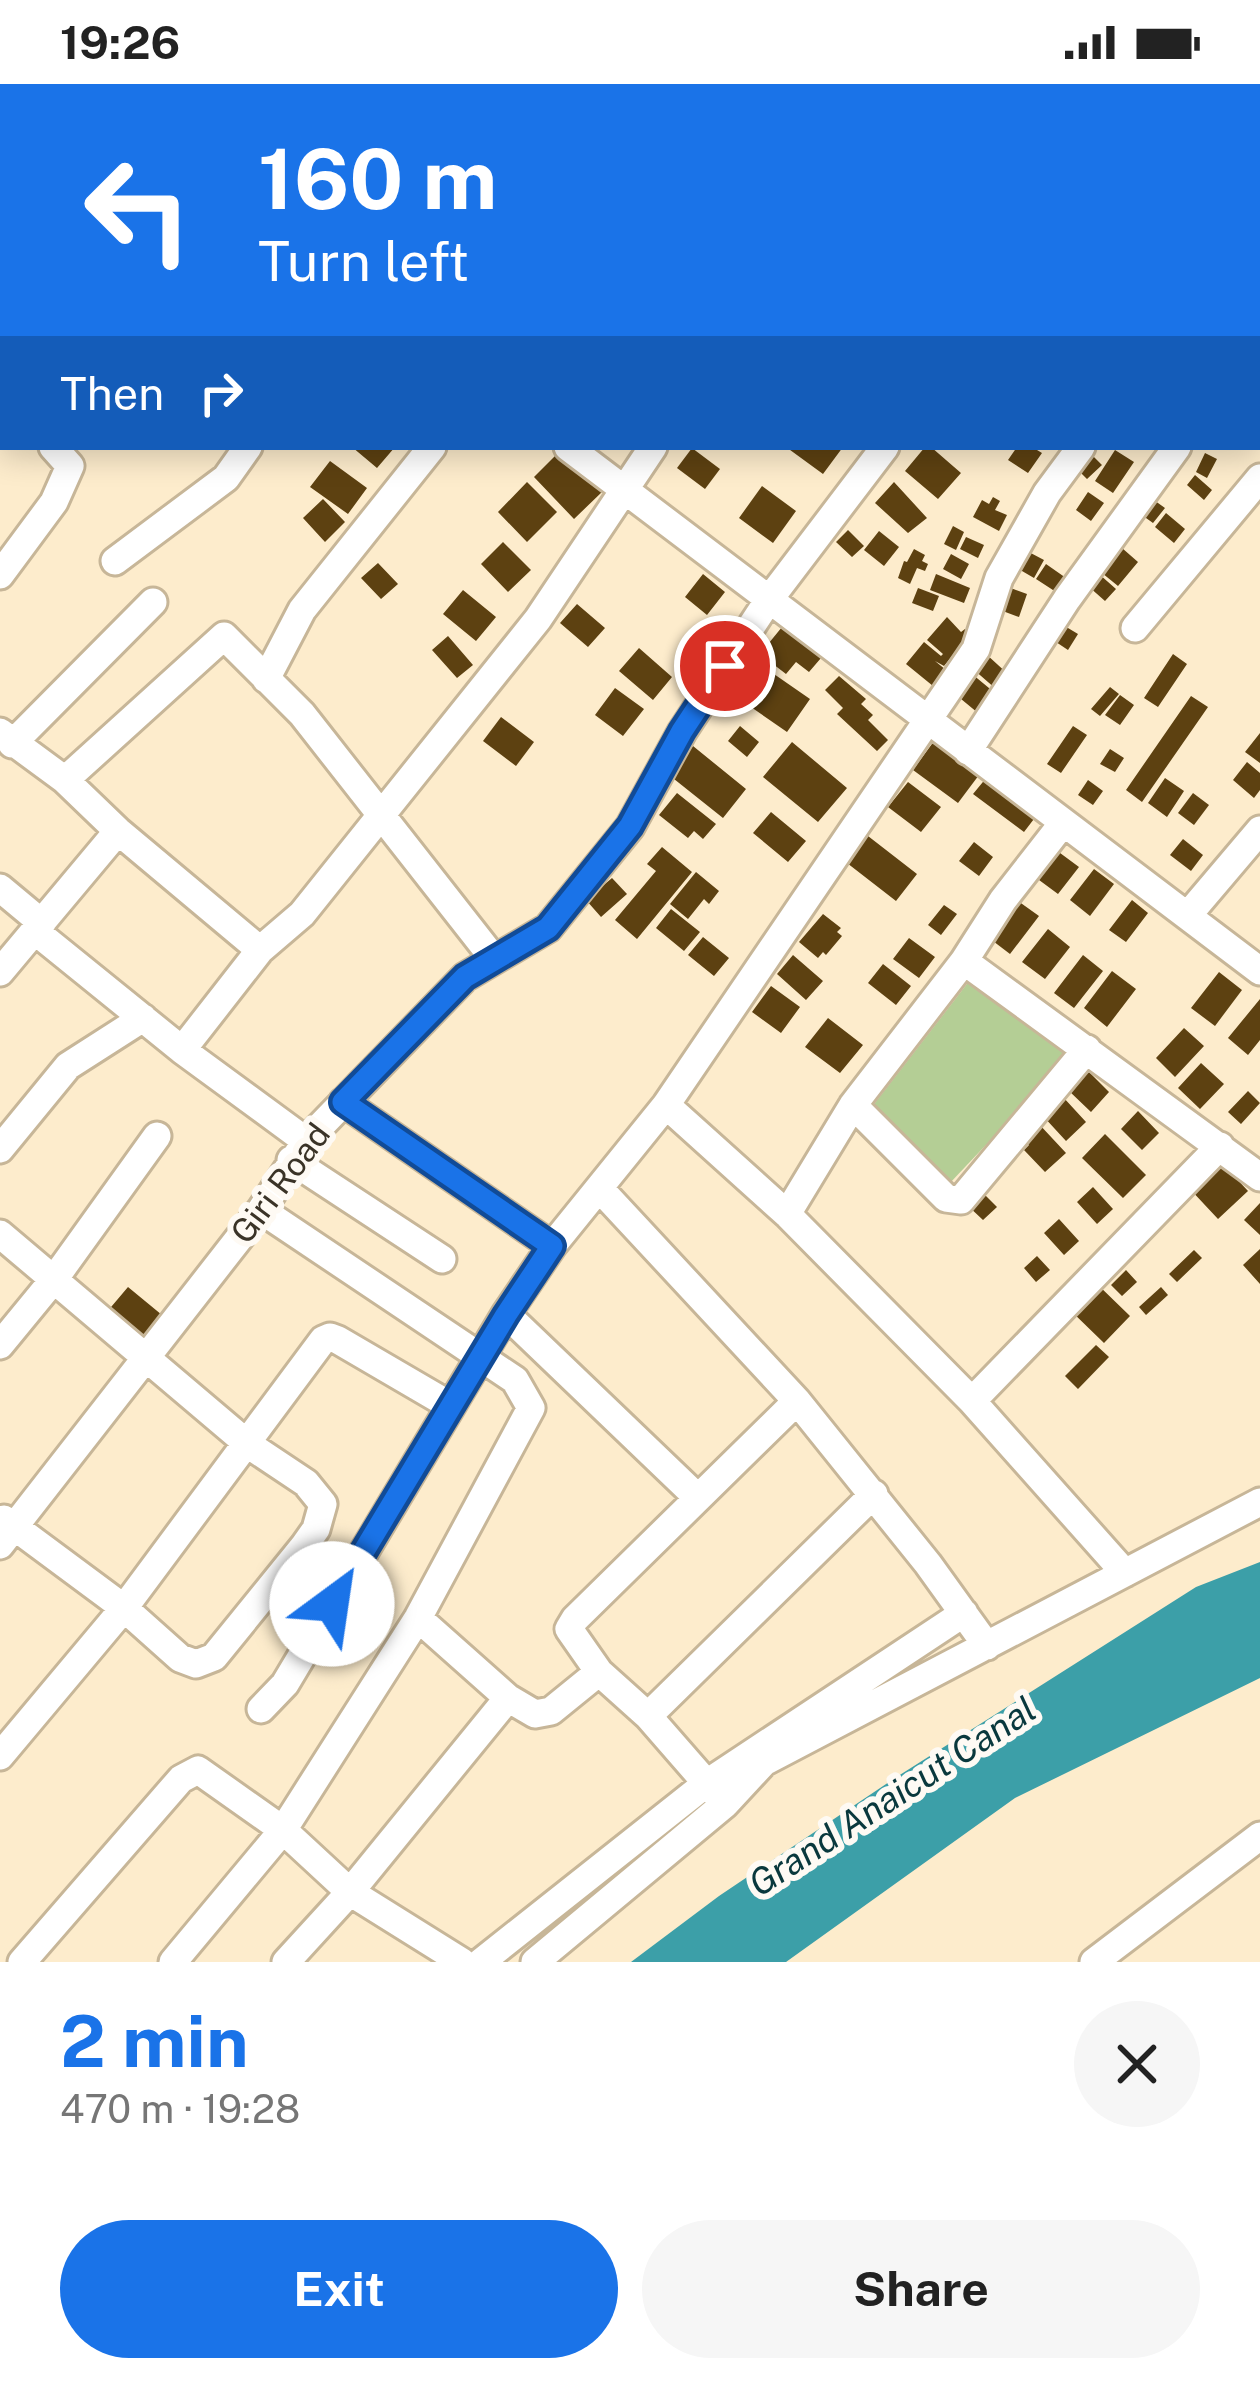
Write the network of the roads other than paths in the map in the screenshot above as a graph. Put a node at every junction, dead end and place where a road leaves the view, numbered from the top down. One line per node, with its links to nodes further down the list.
1 (56, 450): 12 (street)
2 (246, 450): 11 (street)
3 (429, 450): 16 (street)
4 (572, 450): 10 (street)
5 (651, 450): 10 (street)
6 (884, 450): 13 (street, Giri Road)
7 (1080, 450): 17 (street)
8 (1176, 450): 19 (street)
9 (1260, 478): 15 (street)
10 (622, 488): 13 (street); 21 (street)
11 (115, 562)
12 (0, 575)
13 (768, 601): 17 (street); 29 (street, Giri Road)
14 (153, 602): 18 (street)
15 (1135, 628)
16 (266, 679): 20 (street); 21 (street)
17 (928, 721): 19 (street); 37 (street)
18 (6, 738): 20 (street)
19 (968, 751): 22 (street)
20 (65, 780): 24 (street)
21 (383, 813): 28 (street); 29 (street)
22 (1063, 823): 26 (street); 30 (street)
23 (1260, 830): 26 (street)
24 (118, 831): 27 (street); 28 (street)
25 (0, 888): 27 (street)
26 (1188, 914): 31 (street)
27 (39, 927): 32 (street); 33 (street)
28 (260, 950): 35 (street)
29 (494, 959): 36 (street, Giri Road)
30 (964, 962): 34 (street); 38 (street)
31 (1260, 971)
32 (0, 973)
33 (143, 1018): 35 (street); 41 (street)
34 (1087, 1049): 38 (street); 40 (street)
35 (182, 1050): 42 (street)
36 (343, 1102): 42 (street, Giri Road); 48 (street)
37 (666, 1105): 44 (street); 46 (street)
38 (853, 1105): 46 (street)
39 (157, 1136): 50 (street)
40 (1220, 1146): 43 (street); 56 (street)
41 (0, 1149)
42 (298, 1150): 45 (street, Giri Road); 49 (street)
43 (1260, 1178)
44 (600, 1190): 48 (street); 55 (street)
45 (261, 1210): 53 (street); 54 (street, Giri Road)
46 (787, 1214): 56 (street)
47 (0, 1234): 50 (street)
48 (552, 1246): 51 (street)
49 (442, 1259)
50 (56, 1278): 52 (street); 54 (street)
51 (506, 1315): 53 (street); 60 (street)
52 (0, 1345)
53 (482, 1357): 57 (street); 66 (street)
54 (147, 1359): 58 (street); 62 (street, Giri Road)
55 (797, 1401): 59 (street); 60 (street)
56 (972, 1401): 63 (street)
57 (451, 1406): 58 (street); 70 (street)
58 (249, 1445): 64 (street); 64 (street)
59 (874, 1494): 65 (street); 71 (street)
60 (698, 1498): 68 (street)
61 (1260, 1502): 63 (street)
62 (5, 1529): 64 (street)
63 (1125, 1573): 67 (street)
64 (124, 1608): 72 (street)
65 (964, 1613): 67 (street); 73 (street)
66 (418, 1618): 69 (street); 74 (street)
67 (987, 1646): 73 (street)
68 (599, 1672): 69 (street); 71 (street)
69 (508, 1698): 76 (street)
70 (261, 1709)
71 (648, 1716): 73 (street)
72 (0, 1756)
73 (716, 1794): 82 (street); 83 (street)
74 (284, 1830): 76 (street); 78 (street); 79 (street)
75 (1260, 1836): 84 (street)
76 (350, 1892): 80 (street); 81 (street)
77 (0, 1947): 78 (street)
78 (20, 1962)
79 (173, 1962)
80 (286, 1962)
81 (462, 1962)
82 (481, 1962)
83 (535, 1962)
84 (1094, 1962)

